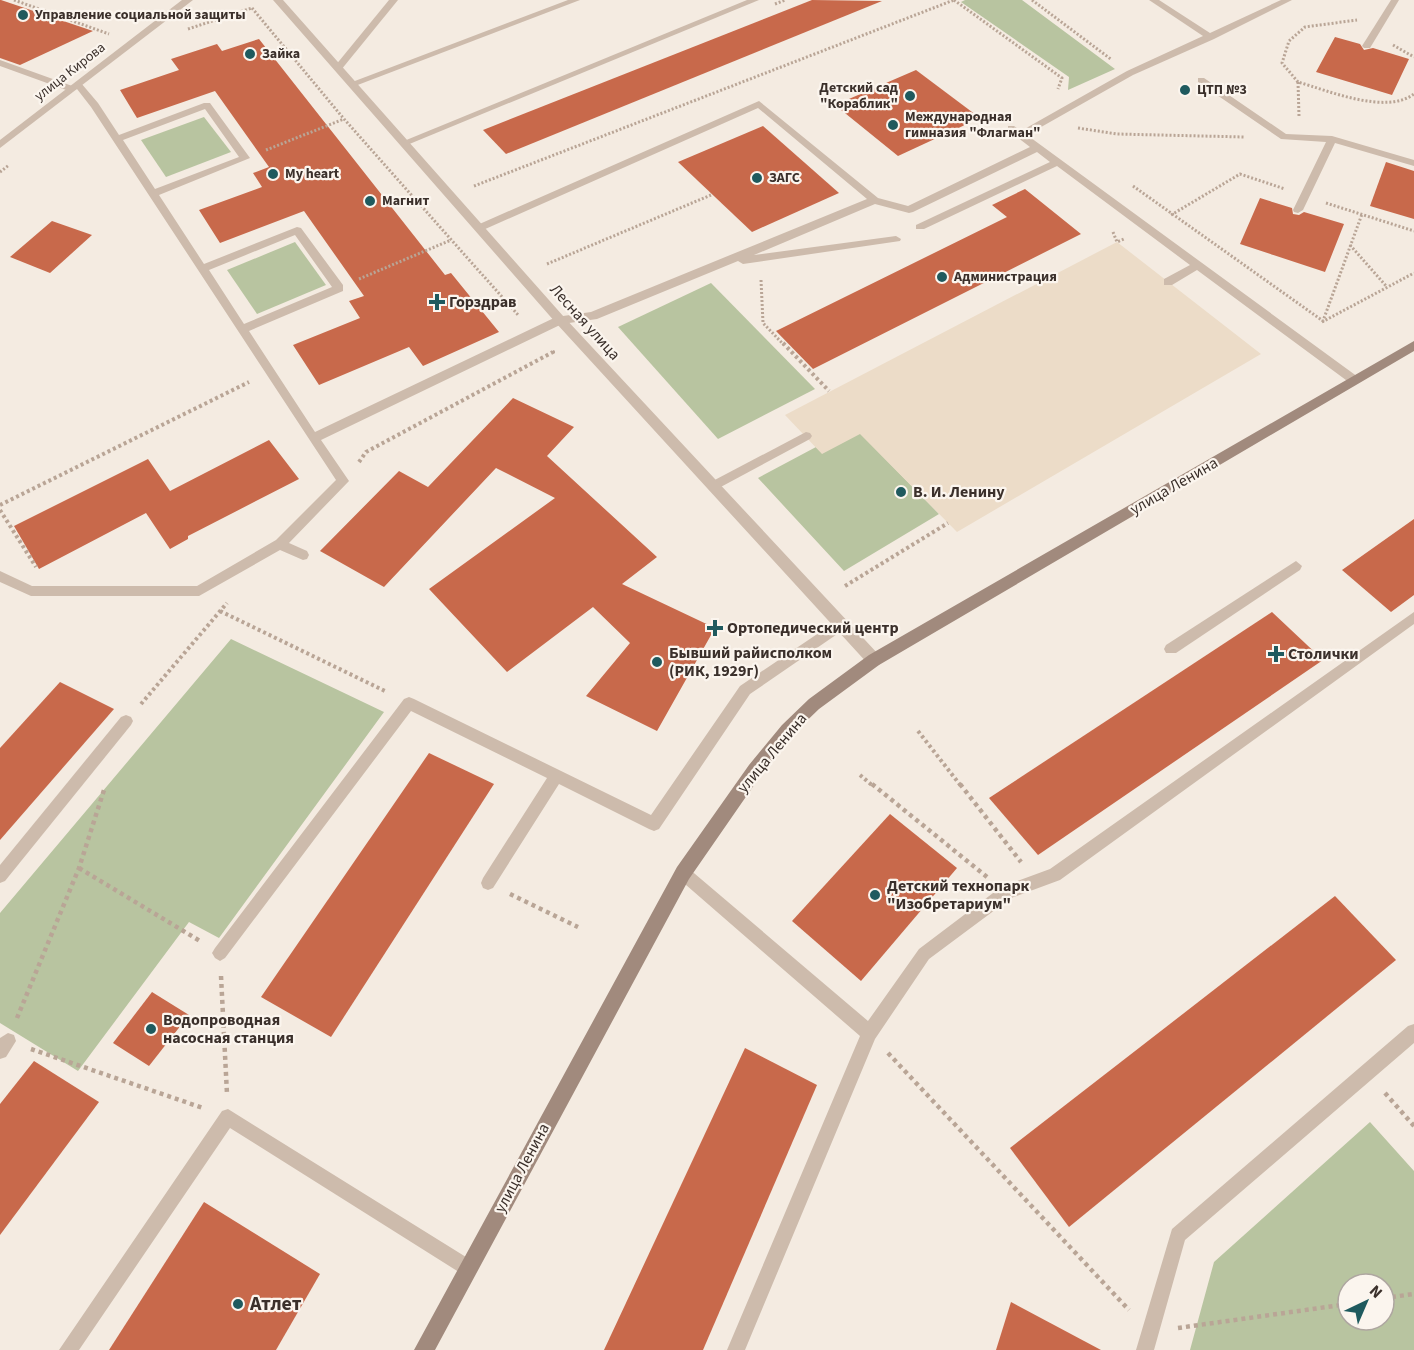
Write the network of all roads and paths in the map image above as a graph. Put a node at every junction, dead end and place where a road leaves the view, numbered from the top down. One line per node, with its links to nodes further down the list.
1 (14, 0): 17 (path)
2 (188, 0): 17 (street, улица Кирова)
3 (278, 0): 20 (street, Лесная улица)
4 (394, 0): 20 (lane)
5 (576, 0): 24 (lane)
6 (755, 0): 33 (lane)
7 (954, 0): 28 (path); 40 (path)
8 (1032, 0): 21 (path)
9 (1153, 0): 16 (lane)
10 (1288, 0): 16 (lane)
11 (1395, 0): 14 (lane)
12 (261, 6): 13 (path)
13 (252, 8): 15 (path); 27 (path)
14 (1385, 16): 18 (lane); 23 (path)
15 (186, 30)
16 (1211, 37): 21 (lane)
17 (132, 43): 25 (street, улица Кирова)
18 (1367, 46)
19 (0, 63): 25 (lane)
20 (338, 68): 24 (street, Лесная улица)
21 (1130, 73): 28 (lane)
22 (1201, 80): 29 (lane)
23 (1298, 82): 26 (path); 30 (path)
24 (352, 84): 33 (street, Лесная улица)
25 (75, 87): 31 (lane); 34 (street, улица Кирова)
26 (1414, 94)
27 (344, 119): 36 (path); 49 (path)
28 (1044, 123): 29 (path); 35 (lane)
29 (1284, 137): 30 (lane)
30 (1300, 138): 32 (lane)
31 (117, 139): 36 (lane); 41 (lane)
32 (1332, 139): 38 (lane); 44 (lane)
33 (404, 143): 47 (street, Лесная улица)
34 (0, 146)
35 (1038, 147): 37 (lane); 43 (lane)
36 (245, 158): 41 (lane)
37 (1058, 162): 46 (lane); 54 (lane)
38 (1414, 163)
39 (1127, 182): 61 (path)
40 (474, 186)
41 (153, 194): 55 (lane)
42 (711, 195): 53 (path)
43 (874, 200): 47 (lane); 52 (lane)
44 (1298, 210)
45 (1362, 214): 50 (path)
46 (920, 227)
47 (479, 228): 60 (street, Лесная улица)
48 (896, 239): 51 (lane)
49 (451, 240): 59 (path); 63 (path)
50 (1350, 245): 58 (path); 61 (path)
51 (760, 258): 52 (lane); 68 (path)
52 (723, 262): 60 (lane)
53 (547, 264)
54 (1198, 265): 57 (lane); 64 (lane)
55 (202, 269): 59 (lane); 62 (lane)
56 (1414, 273): 58 (path)
57 (1168, 282)
58 (1387, 287): 61 (path)
59 (339, 288): 62 (lane)
60 (560, 320): 63 (lane); 72 (street, Лесная улица)
61 (1323, 321): 64 (path)
62 (242, 330): 66 (lane)
63 (534, 332): 70 (lane); 71 (path)
64 (1294, 336): 67 (lane)
65 (1414, 345): 67 (street, улица Ленина)
66 (269, 372): 70 (lane); 73 (path)
67 (1354, 380): 86 (street, улица Ленина)
68 (829, 392)
69 (806, 436): 72 (lane)
70 (313, 438): 71 (lane)
71 (343, 482): 75 (lane)
72 (713, 486): 84 (street, Лесная улица)
73 (0, 508): 80 (path)
74 (948, 523): 79 (path)
75 (280, 544): 76 (lane); 80 (lane)
76 (303, 555)
77 (1296, 566): 85 (lane)
78 (0, 576): 80 (lane)
79 (845, 586)
80 (51, 591)
81 (235, 594): 82 (path)
82 (220, 611): 87 (path); 88 (path)
83 (1414, 616): 96 (lane)
84 (841, 624): 86 (street, Лесная улица); 91 (lane)
85 (1172, 648)
86 (874, 660): 94 (street, улица Ленина)
87 (410, 703): 91 (lane); 100 (lane)
88 (126, 721): 95 (lane)
89 (918, 731): 96 (path)
90 (860, 775): 98 (path)
91 (556, 776): 97 (lane)
92 (104, 789): 93 (path)
93 (79, 868): 100 (path); 103 (path)
94 (682, 873): 102 (lane); 107 (street, улица Ленина)
95 (0, 876)
96 (1036, 881): 98 (lane)
97 (488, 883): 99 (path)
98 (1006, 892): 102 (lane)
99 (578, 927)
100 (220, 953): 105 (path)
101 (1414, 1032): 104 (lane)
102 (869, 1033): 111 (path); 114 (lane)
103 (4, 1046): 105 (path)
104 (1366, 1072): 106 (path); 111 (lane)
105 (228, 1117): 107 (lane); 112 (lane)
106 (1414, 1126)
107 (468, 1268): 113 (street, улица Ленина)
108 (1414, 1294): 109 (path)
109 (1396, 1297)
110 (1336, 1306): 111 (path)
111 (1150, 1332): 115 (lane)
112 (68, 1350)
113 (424, 1350)
114 (736, 1350)
115 (1145, 1350)

